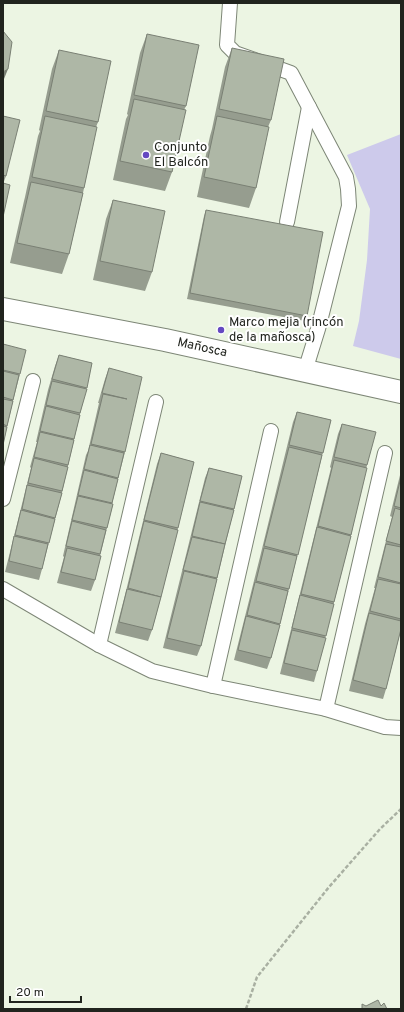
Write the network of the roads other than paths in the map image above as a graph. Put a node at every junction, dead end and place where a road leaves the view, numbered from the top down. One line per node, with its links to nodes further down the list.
1 (230, 3): 2 (lane)
2 (309, 107): 3 (lane); 5 (lane)
3 (287, 222)
4 (3, 309): 5 (street, Mañosca)
5 (305, 371): 7 (street, Mañosca)
6 (33, 381): 11 (lane)
7 (401, 392)
8 (156, 402): 13 (lane)
9 (271, 431): 14 (lane)
10 (385, 453): 15 (lane)
11 (3, 499)
12 (3, 589): 13 (lane)
13 (99, 646): 14 (lane)
14 (213, 686): 15 (lane)
15 (326, 708): 16 (lane)
16 (401, 728)

